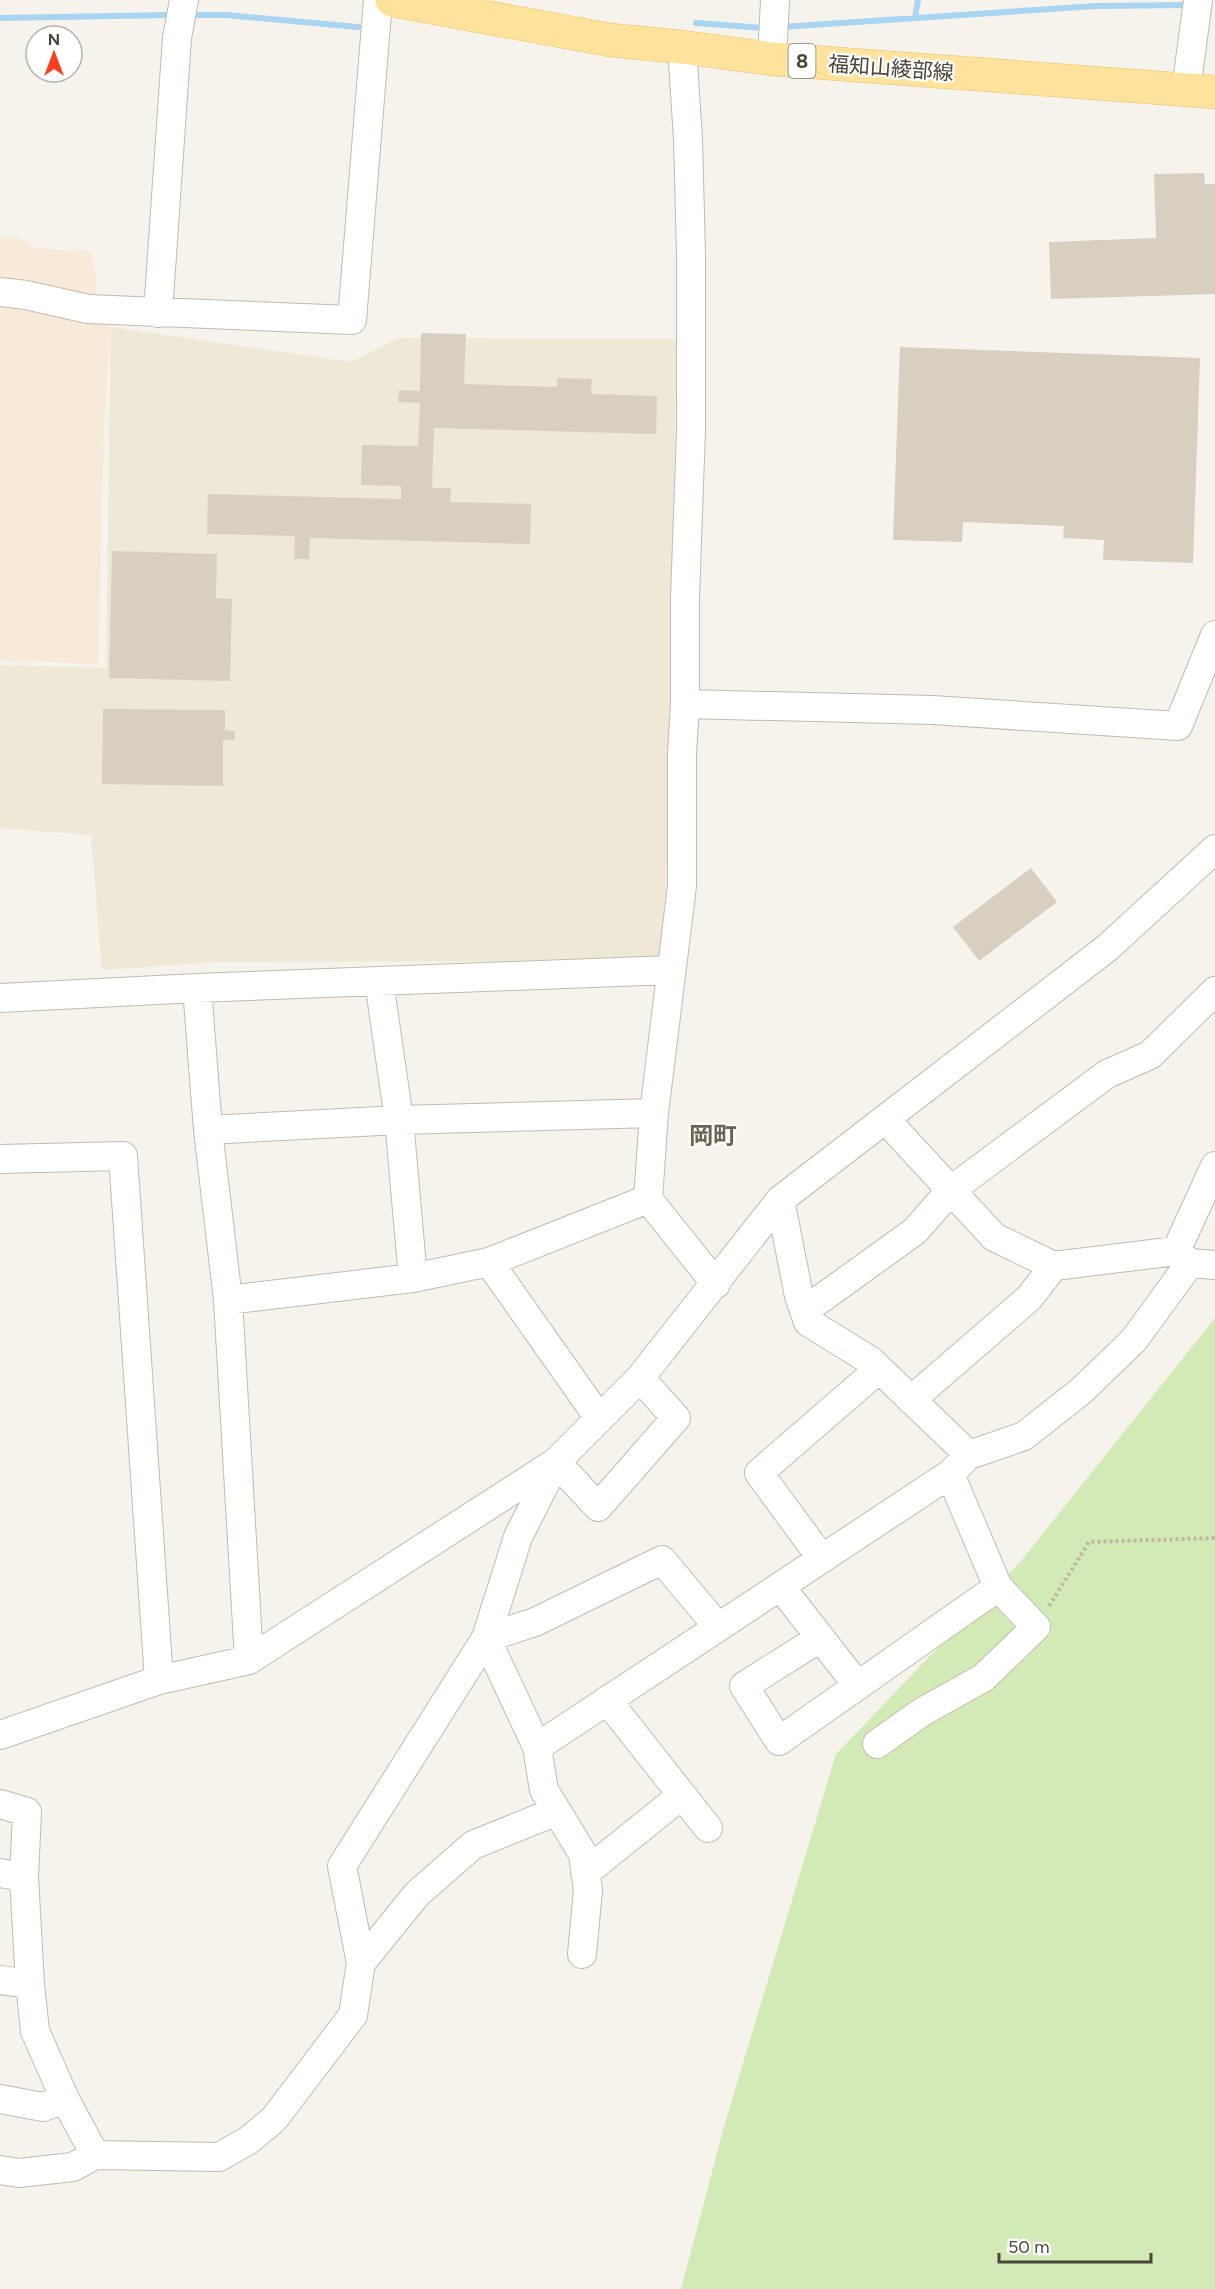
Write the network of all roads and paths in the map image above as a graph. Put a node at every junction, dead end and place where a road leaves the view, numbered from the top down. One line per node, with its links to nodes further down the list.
1 (184, 0): 10 (street)
2 (378, 0): 10 (street)
3 (392, 0): 6 (main road, 福知山綾部線 / 8)
4 (775, 0): 7 (street)
5 (1198, 0): 8 (street)
6 (682, 46): 7 (main road, 福知山綾部線 / 8); 12 (street)
7 (772, 59): 8 (main road, 福知山綾部線 / 8)
8 (1201, 91)
9 (0, 292): 10 (street)
10 (158, 313)
11 (1215, 635): 12 (street)
12 (685, 704): 14 (street)
13 (1215, 849): 20 (street)
14 (671, 970): 15 (street); 19 (street)
15 (379, 981): 16 (street); 21 (street)
16 (197, 988): 18 (street); 22 (street)
17 (1215, 991): 25 (street)
18 (0, 998)
19 (654, 1113): 21 (street); 26 (street)
20 (885, 1119): 25 (street); 27 (street)
21 (399, 1120): 22 (street); 31 (street)
22 (208, 1130): 33 (street)
23 (0, 1160): 50 (street)
24 (1215, 1166): 28 (street)
25 (951, 1190): 30 (street); 34 (street)
26 (648, 1199): 29 (street); 32 (street)
27 (780, 1200): 32 (street); 34 (street)
28 (1194, 1260): 30 (street); 40 (street)
29 (489, 1262): 31 (street); 38 (street)
30 (1054, 1266): 37 (street)
31 (413, 1278): 33 (street)
32 (716, 1284): 36 (street)
33 (228, 1300): 49 (street)
34 (804, 1311): 35 (street)
35 (879, 1369): 37 (street); 42 (street)
36 (640, 1378): 38 (street); 39 (street)
37 (911, 1400): 40 (street)
38 (599, 1418): 39 (street)
39 (556, 1462): 47 (street); 49 (street)
40 (959, 1465): 42 (street); 44 (street)
41 (1215, 1538): 46 (path)
42 (822, 1559): 43 (street)
43 (780, 1587): 45 (street); 48 (street)
44 (998, 1587): 46 (street); 51 (street)
45 (718, 1628): 47 (street); 52 (street)
46 (1036, 1628): 54 (street)
47 (486, 1638): 55 (street); 63 (street)
48 (820, 1638): 51 (street); 51 (street)
49 (249, 1660): 50 (street)
50 (159, 1680): 53 (street)
51 (858, 1686)
52 (607, 1700): 55 (street); 56 (street)
53 (0, 1736)
54 (877, 1744)
55 (537, 1747): 58 (street)
56 (682, 1795): 59 (street); 60 (street)
57 (0, 1804): 61 (street)
58 (556, 1811): 60 (street); 63 (street)
59 (708, 1828)
60 (585, 1874): 62 (street)
61 (12, 1875): 65 (street)
62 (582, 1954)
63 (361, 1963): 68 (street)
64 (0, 1980): 65 (street)
65 (30, 1984): 67 (street)
66 (0, 2099): 67 (street)
67 (65, 2099): 68 (street)
68 (95, 2155): 69 (street)
69 (0, 2170)

